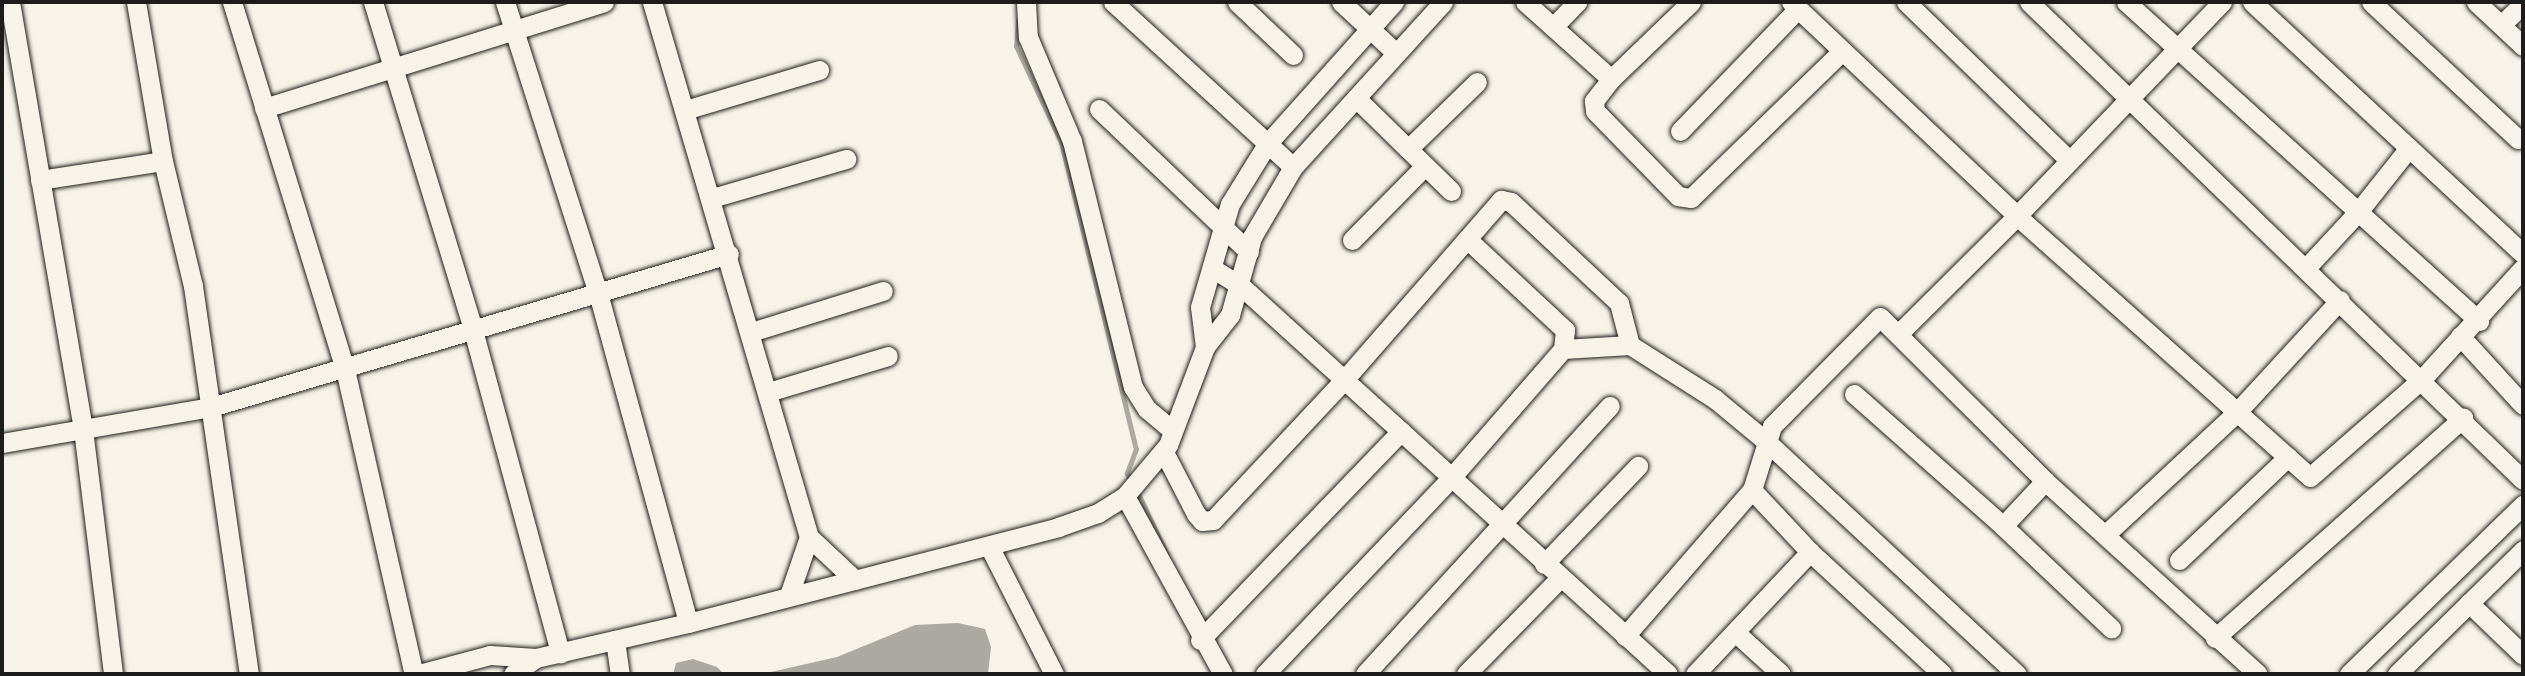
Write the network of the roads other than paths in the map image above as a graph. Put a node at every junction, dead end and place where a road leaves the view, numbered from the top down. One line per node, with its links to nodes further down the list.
1 (10, 2): 54 (street)
2 (136, 2): 51 (street)
3 (232, 2): 41 (street)
4 (373, 2): 35 (street)
5 (505, 2): 29 (street)
6 (604, 2): 29 (street)
7 (652, 2): 43 (street)
8 (1026, 2): 92 (street)
9 (1113, 2): 46 (street)
10 (1237, 2): 34 (street)
11 (1341, 2): 28 (street)
12 (1394, 2): 28 (street)
13 (1443, 2): 33 (street)
14 (1525, 2): 27 (street)
15 (1577, 2): 27 (street)
16 (1691, 2): 37 (street)
17 (1906, 2): 50 (street)
18 (2029, 2): 40 (street)
19 (2126, 2): 31 (street)
20 (2222, 2): 31 (street)
21 (2252, 2): 48 (street)
22 (2371, 2): 45 (street)
23 (2476, 2): 26 (street)
24 (2523, 4): 26 (street)
25 (1794, 5): 32 (street); 44 (street)
26 (2501, 25): 30 (street)
27 (1553, 27): 37 (street)
28 (1369, 28): 33 (street); 46 (street)
29 (514, 29): 35 (street); 70 (street)
30 (2523, 46)
31 (2177, 50): 40 (street); 57 (street)
32 (1842, 51): 37 (street); 58 (street)
33 (1396, 53): 39 (street)
34 (1293, 55)
35 (394, 70): 41 (street); 73 (street)
36 (819, 70): 43 (street)
37 (1611, 79)
38 (1477, 82): 47 (street)
39 (1356, 98): 47 (street); 53 (street)
40 (2129, 98): 50 (street); 66 (street)
41 (264, 108): 81 (street)
42 (1099, 109): 59 (street)
43 (685, 110): 56 (street)
44 (1680, 131)
45 (2518, 139)
46 (1267, 144): 53 (street); 59 (street)
47 (1408, 149): 52 (street)
48 (2408, 149): 57 (street); 64 (street)
49 (846, 159): 56 (street)
50 (2069, 160): 58 (street)
51 (163, 161): 54 (street); 88 (street)
52 (1425, 166): 55 (street); 61 (street)
53 (1293, 167): 62 (street)
54 (40, 180): 91 (street)
55 (1451, 191)
56 (712, 198): 63 (street)
57 (2358, 212): 66 (street); 72 (street)
58 (2017, 216): 75 (street); 89 (street)
59 (1223, 229): 62 (street); 65 (street)
60 (1468, 239): 77 (street); 79 (street); 83 (street)
61 (1352, 240)
62 (1249, 252): 68 (street)
63 (729, 254): 70 (street); 74 (street)
64 (2523, 254)
65 (1212, 268): 68 (street); 78 (street)
66 (2306, 268): 71 (street)
67 (2523, 268): 72 (street)
68 (1241, 286): 78 (street); 83 (street)
69 (883, 291): 74 (street)
70 (597, 293): 73 (street); 118 (street)
71 (2340, 300): 82 (street); 89 (street)
72 (2479, 321): 76 (street)
73 (473, 330): 81 (street); 125 (street)
74 (751, 332): 84 (street)
75 (1899, 333): 94 (street); 101 (street)
76 (2460, 336): 82 (street); 86 (street)
77 (1630, 345): 79 (street); 94 (street)
78 (1205, 347): 92 (street)
79 (1563, 349): 99 (street)
80 (888, 356): 84 (street)
81 (345, 369): 88 (street); 131 (street)
82 (2421, 379): 90 (street); 97 (street)
83 (1344, 380): 93 (street); 96 (street)
84 (768, 392): 108 (street)
85 (1854, 394): 105 (street)
86 (2523, 405)
87 (1610, 406): 106 (street)
88 (211, 407): 91 (street); 130 (street)
89 (2237, 412): 97 (street); 107 (street)
90 (2463, 418): 100 (street); 122 (street)
91 (83, 429): 95 (street); 129 (street)
92 (1173, 431): 96 (street)
93 (1401, 432): 99 (street); 124 (street)
94 (1767, 442): 102 (street); 143 (street)
95 (2, 443)
96 (1162, 454): 103 (street)
97 (2288, 457): 112 (street)
98 (1638, 466): 113 (street)
99 (1450, 479): 106 (street); 136 (street)
100 (2523, 480)
101 (2045, 481): 105 (street); 107 (street)
102 (1752, 490): 111 (street); 121 (street)
103 (1128, 493): 109 (street); 124 (street)
104 (2523, 505): 145 (street)
105 (2003, 526): 119 (street)
106 (1504, 527): 113 (street); 137 (street)
107 (2107, 533): 122 (street)
108 (809, 537): 115 (street); 116 (street)
109 (989, 546): 115 (street); 134 (street)
110 (2523, 550): 117 (street)
111 (1810, 552): 120 (street); 142 (street)
112 (2179, 560)
113 (1544, 564): 114 (street)
114 (1560, 578): 121 (street); 138 (street)
115 (855, 580): 116 (street)
116 (789, 595): 118 (street)
117 (2469, 604): 126 (street); 128 (street)
118 (688, 623): 123 (street)
119 (2111, 628)
120 (1735, 632): 140 (street); 141 (street)
121 (1625, 636): 139 (street)
122 (2216, 638): 144 (street)
123 (615, 640): 125 (street); 133 (street)
124 (1200, 640): 135 (street)
125 (560, 653): 127 (street)
126 (2523, 655)
127 (536, 658): 131 (street); 132 (street)
128 (2406, 671)
129 (113, 674)
130 (249, 674)
131 (416, 674)
132 (513, 674)
133 (620, 674)
134 (1055, 674)
135 (1223, 674)
136 (1265, 674)
137 (1365, 674)
138 (1466, 674)
139 (1668, 674)
140 (1695, 674)
141 (1781, 674)
142 (1942, 674)
143 (2017, 674)
144 (2258, 674)
145 (2349, 674)

